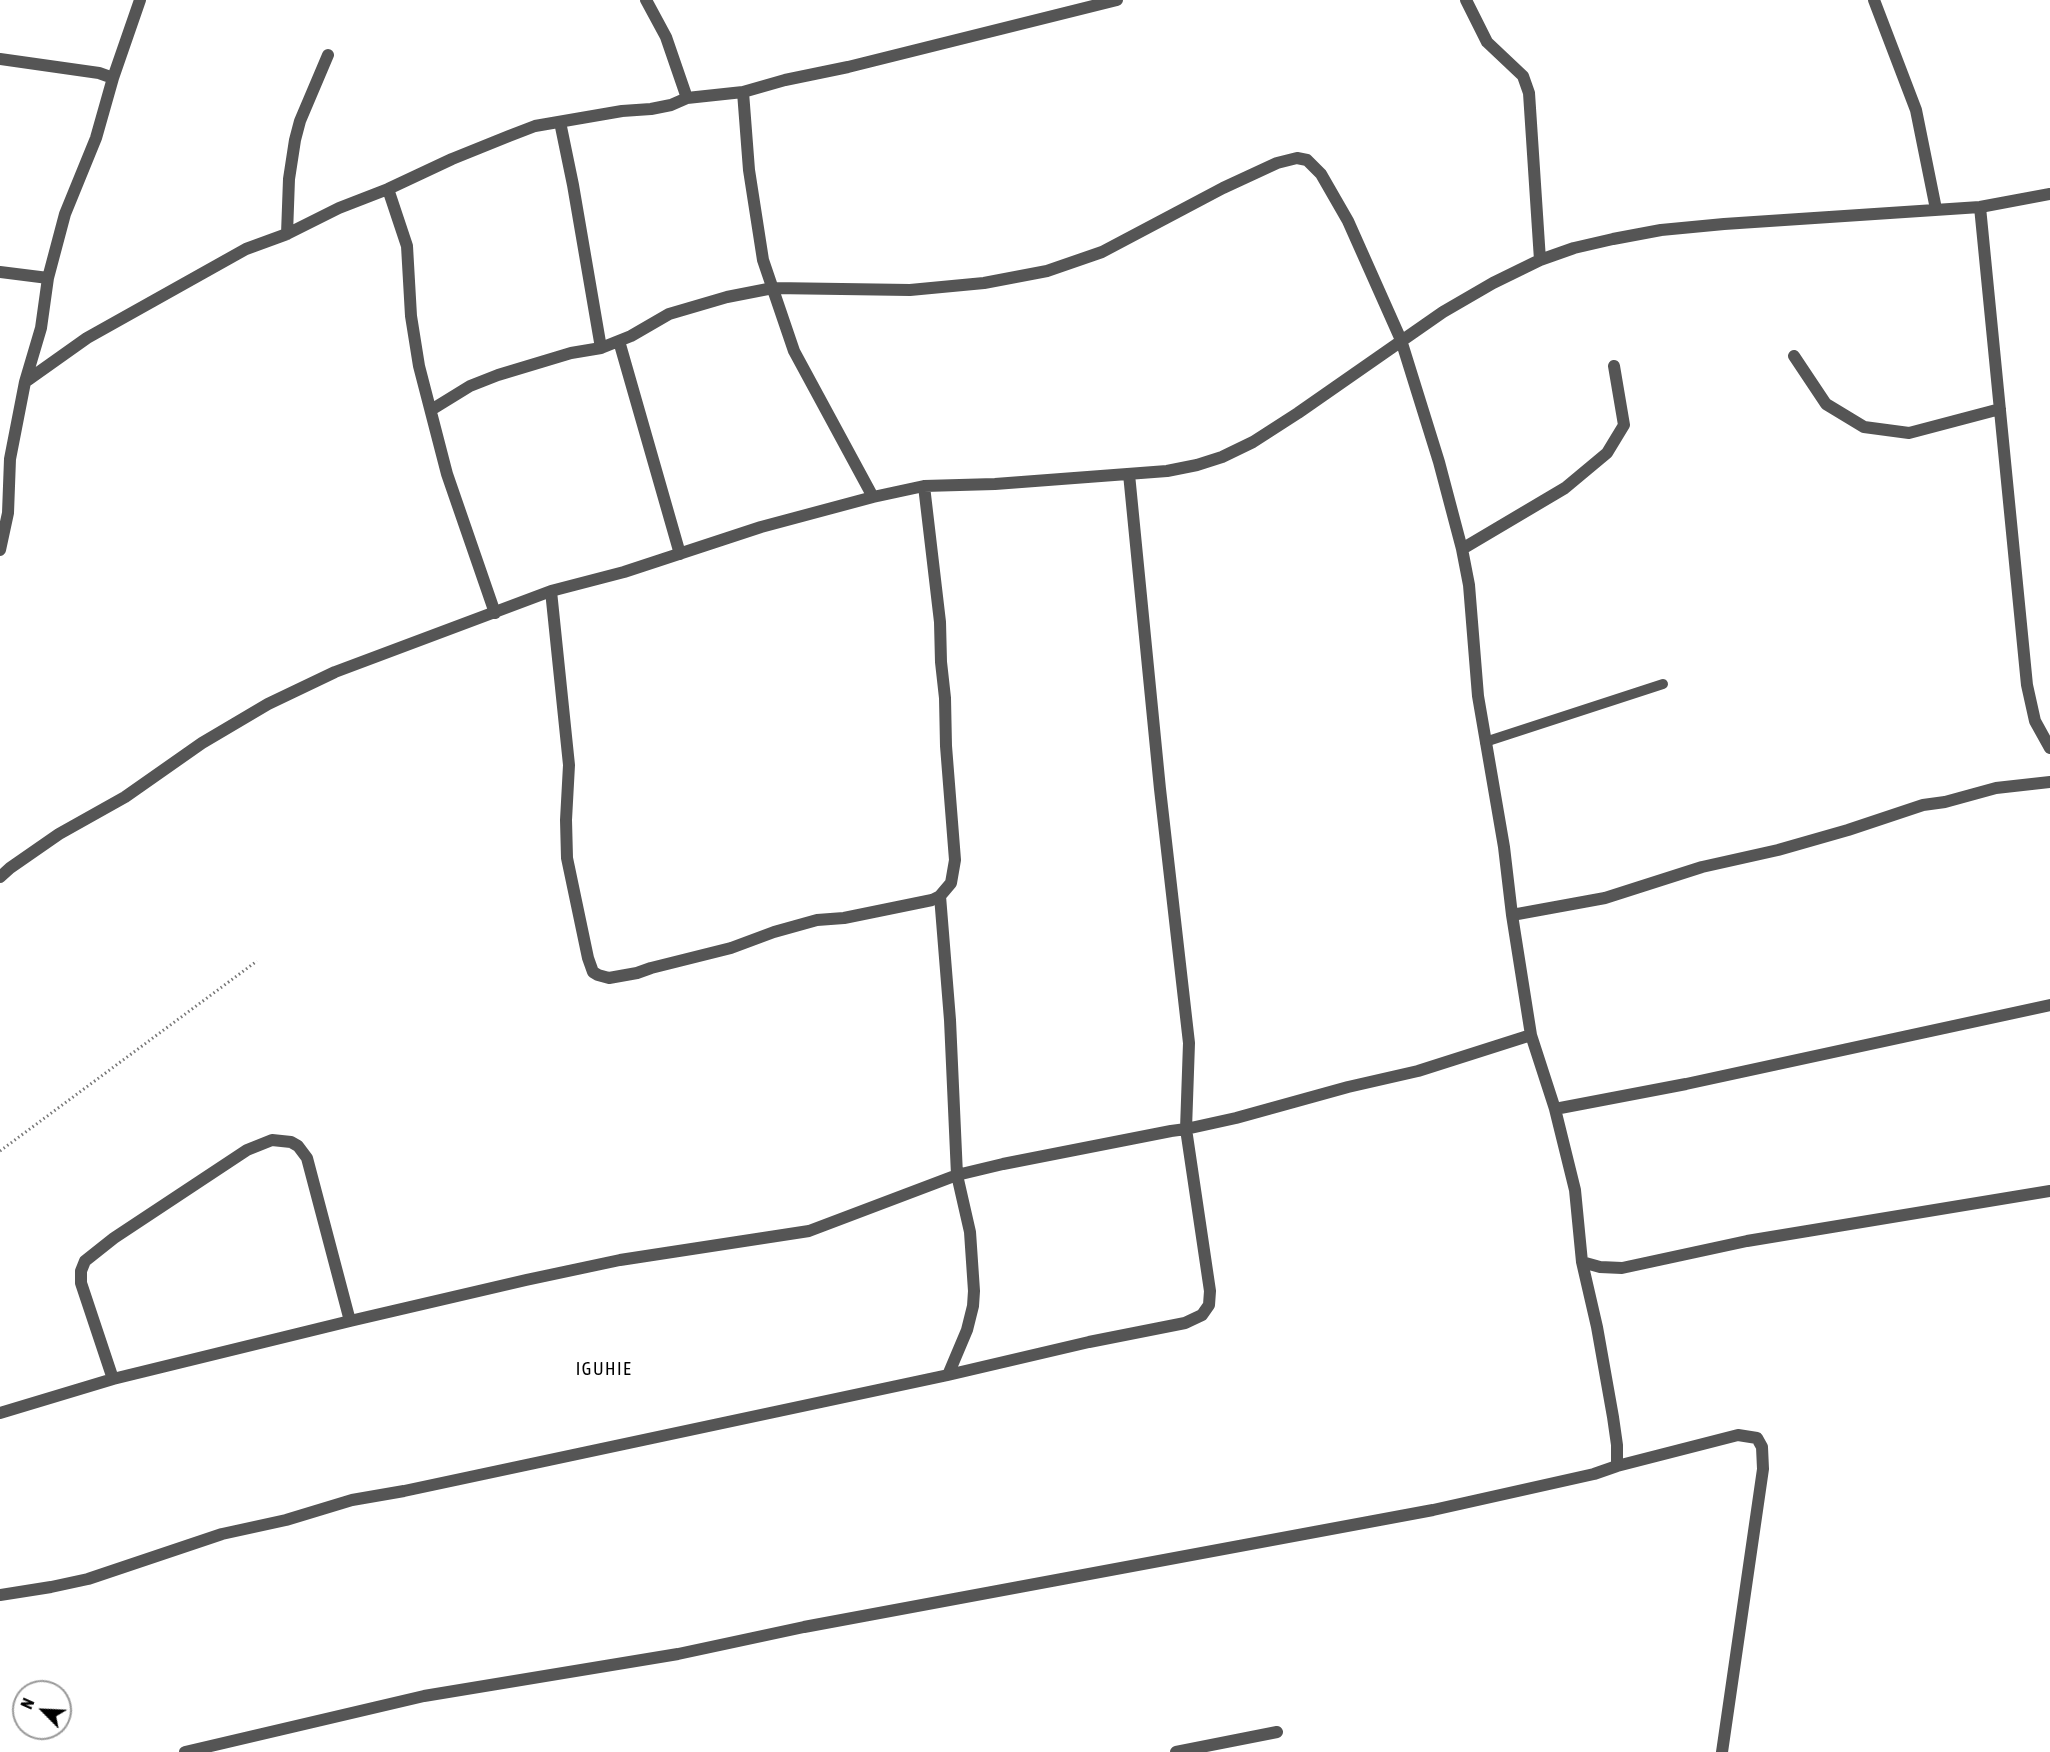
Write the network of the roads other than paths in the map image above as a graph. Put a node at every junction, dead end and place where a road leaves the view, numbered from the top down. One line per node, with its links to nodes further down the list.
1 (140, 0): 8 (street)
2 (646, 0): 10 (street)
3 (1117, 0): 9 (street)
4 (1466, 0): 17 (street)
5 (1874, 0): 15 (street)
6 (328, 55): 16 (street)
7 (0, 58): 8 (street)
8 (112, 78): 19 (street)
9 (743, 92): 10 (street); 20 (street)
10 (687, 98): 11 (street)
11 (560, 122): 12 (street); 23 (street)
12 (388, 189): 16 (street); 28 (street)
13 (2050, 195): 14 (street)
14 (1980, 207): 15 (street); 27 (street)
15 (1936, 209): 17 (street)
16 (287, 234): 26 (street)
17 (1540, 260): 21 (street)
18 (0, 272): 19 (street)
19 (48, 278): 26 (street)
20 (773, 288): 21 (street); 22 (street); 32 (street)
21 (1401, 340): 30 (street); 33 (street)
22 (619, 341): 23 (street); 35 (street)
23 (601, 348): 28 (street)
24 (1794, 357): 27 (street)
25 (1614, 366): 33 (street)
26 (25, 382): 29 (street)
27 (2000, 409): 40 (street)
28 (430, 410): 37 (street)
29 (5, 459): 34 (street)
30 (1129, 474): 31 (street); 48 (street)
31 (924, 486): 32 (street); 43 (street)
32 (873, 497): 35 (street)
33 (1462, 549): 39 (street)
34 (0, 550)
35 (680, 554): 36 (street)
36 (551, 591): 37 (street); 43 (street)
37 (495, 614): 42 (street)
38 (1663, 684): 39 (lane)
39 (1485, 742): 44 (street)
40 (2050, 748)
41 (2050, 782): 44 (street)
42 (0, 877)
43 (940, 896): 49 (street)
44 (1512, 915): 46 (street)
45 (2050, 1005): 47 (street)
46 (1532, 1035): 47 (street); 48 (street)
47 (1555, 1109): 51 (street)
48 (1186, 1129): 49 (street); 53 (street)
49 (957, 1176): 52 (street); 53 (street)
50 (2050, 1191): 51 (street)
51 (1582, 1262): 56 (street)
52 (350, 1321): 54 (street); 54 (street)
53 (948, 1375): 57 (street)
54 (113, 1379): 55 (street)
55 (0, 1413)
56 (1617, 1466): 59 (street); 61 (street)
57 (0, 1596)
58 (1277, 1732): 60 (street)
59 (185, 1752)
60 (1176, 1752)
61 (1722, 1752)

